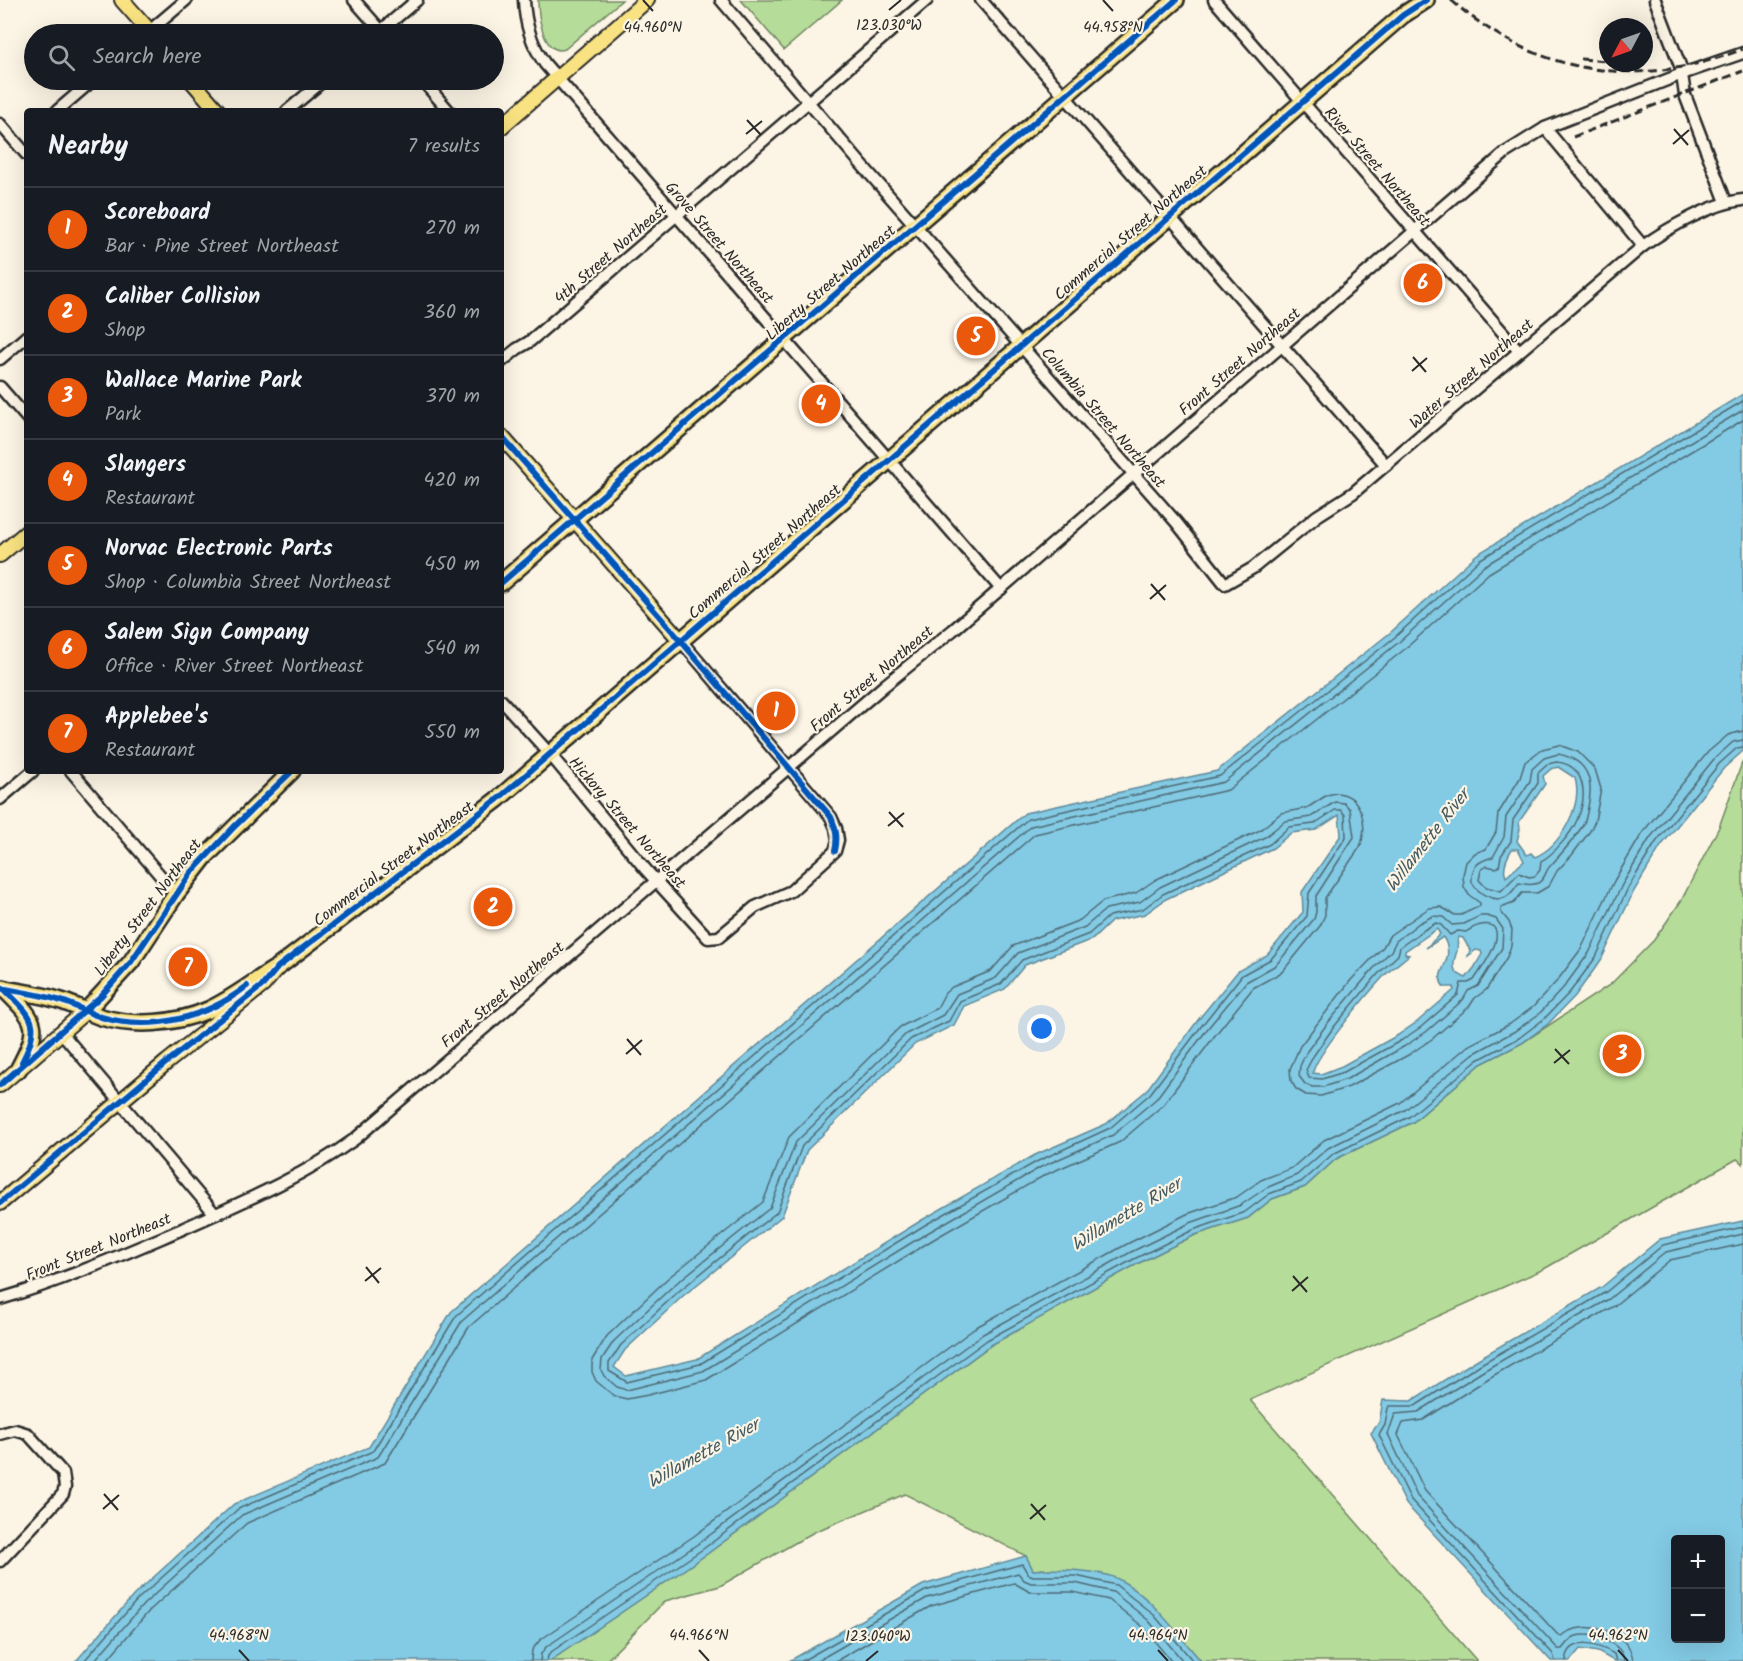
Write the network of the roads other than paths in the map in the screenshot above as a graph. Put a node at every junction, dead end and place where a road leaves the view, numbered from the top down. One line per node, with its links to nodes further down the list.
1 (122, 0): 14 (main road)
2 (186, 0): 15 (street)
3 (354, 0): 16 (street)
4 (417, 0): 17 (street)
5 (524, 0): 20 (street, Grove Street Northeast)
6 (647, 0): 20 (main road)
7 (721, 0): 26 (street, Columbia Street Northeast)
8 (927, 0): 26 (street, 4th Street Northeast)
9 (981, 0): 25 (street)
10 (1176, 0): 25 (highway, Liberty Street Northeast)
11 (1214, 0): 27 (street, River Street Northeast)
12 (1426, 0): 27 (highway, Commercial Street Northeast)
13 (1655, 0): 19 (street)
14 (142, 24)
15 (159, 24)
16 (373, 24)
17 (390, 24)
18 (1743, 53): 19 (street, Front Street Northeast)
19 (1682, 74): 34 (street, Front Street Northeast); 39 (street)
20 (557, 78): 33 (main road); 40 (street, Grove Street Northeast)
21 (81, 90): 28 (street)
22 (200, 90): 29 (main road)
23 (312, 90): 30 (street)
24 (430, 90): 31 (street)
25 (1065, 95): 41 (street); 42 (highway, Liberty Street Northeast)
26 (808, 101): 40 (street, 4th Street Northeast); 42 (street, Columbia Street Northeast)
27 (1302, 102): 41 (highway, Commercial Street Northeast); 43 (street, River Street Northeast)
28 (60, 108)
29 (215, 108)
30 (291, 108)
31 (445, 108)
32 (0, 124): 36 (street)
33 (504, 124)
34 (1545, 128): 43 (street, Front Street Northeast); 44 (street)
35 (24, 139): 36 (street)
36 (18, 144): 37 (street)
37 (24, 151)
38 (1743, 200): 39 (street, Water Street Northeast)
39 (1726, 202): 44 (street, Water Street Northeast)
40 (676, 215): 46 (street, Grove Street Northeast); 51 (street, 4th Street Northeast)
41 (1169, 216): 47 (highway, Commercial Street Northeast); 48 (street)
42 (915, 225): 46 (highway, Liberty Street Northeast); 47 (street, Columbia Street Northeast)
43 (1415, 229): 48 (street, Front Street Northeast); 49 (street, River Street Northeast)
44 (1643, 246): 49 (street, Water Street Northeast)
45 (24, 339): 50 (street)
46 (785, 339): 55 (street, Grove Street Northeast); 58 (highway, Liberty Street Northeast)
47 (1021, 345): 55 (highway, Commercial Street Northeast); 57 (street, Columbia Street Northeast)
48 (1281, 345): 56 (street); 57 (street, Front Street Northeast)
49 (1519, 351): 56 (street, Water Street Northeast)
50 (0, 359)
51 (504, 360)
52 (0, 387): 53 (street)
53 (24, 415)
54 (504, 439): 58 (main road)
55 (889, 458): 63 (street, Grove Street Northeast); 64 (highway, Commercial Street Northeast)
56 (1386, 465): 62 (street, Water Street Northeast)
57 (1133, 474): 62 (street, Columbia Street Northeast); 63 (street, Front Street Northeast)
58 (575, 520): 61 (highway, Liberty Street Northeast); 64 (main road)
59 (24, 535): 60 (main road)
60 (0, 555)
61 (504, 580)
62 (1225, 584)
63 (1001, 589): 67 (street, Front Street Northeast)
64 (681, 641): 66 (highway, Commercial Street Northeast); 67 (street)
65 (504, 703): 66 (street, Hickory Street Northeast)
66 (549, 753): 72 (street, Hickory Street Northeast); 74 (highway, Commercial Street Northeast)
67 (789, 768): 72 (street, Front Street Northeast); 72 (street, Hickory Street Northeast)
68 (30, 774): 71 (street)
69 (74, 774): 73 (street)
70 (289, 774): 73 (highway, Liberty Street Northeast)
71 (0, 800)
72 (657, 881): 82 (street, Front Street Northeast)
73 (176, 894): 76 (highway, Liberty Street Northeast)
74 (278, 967): 76 (highway); 80 (main road, Commercial Street Northeast)
75 (1, 988): 76 (highway); 78 (highway)
76 (86, 1011): 77 (main road, Liberty Street Northeast)
77 (61, 1032): 78 (main road, Liberty Street Northeast); 80 (street)
78 (18, 1070): 79 (main road, Liberty Street Northeast)
79 (0, 1085)
80 (120, 1101): 81 (main road, Commercial Street Northeast); 82 (street)
81 (0, 1203)
82 (215, 1214): 83 (street, Front Street Northeast)
83 (0, 1299)
84 (0, 1434): 85 (street)
85 (0, 1561)

